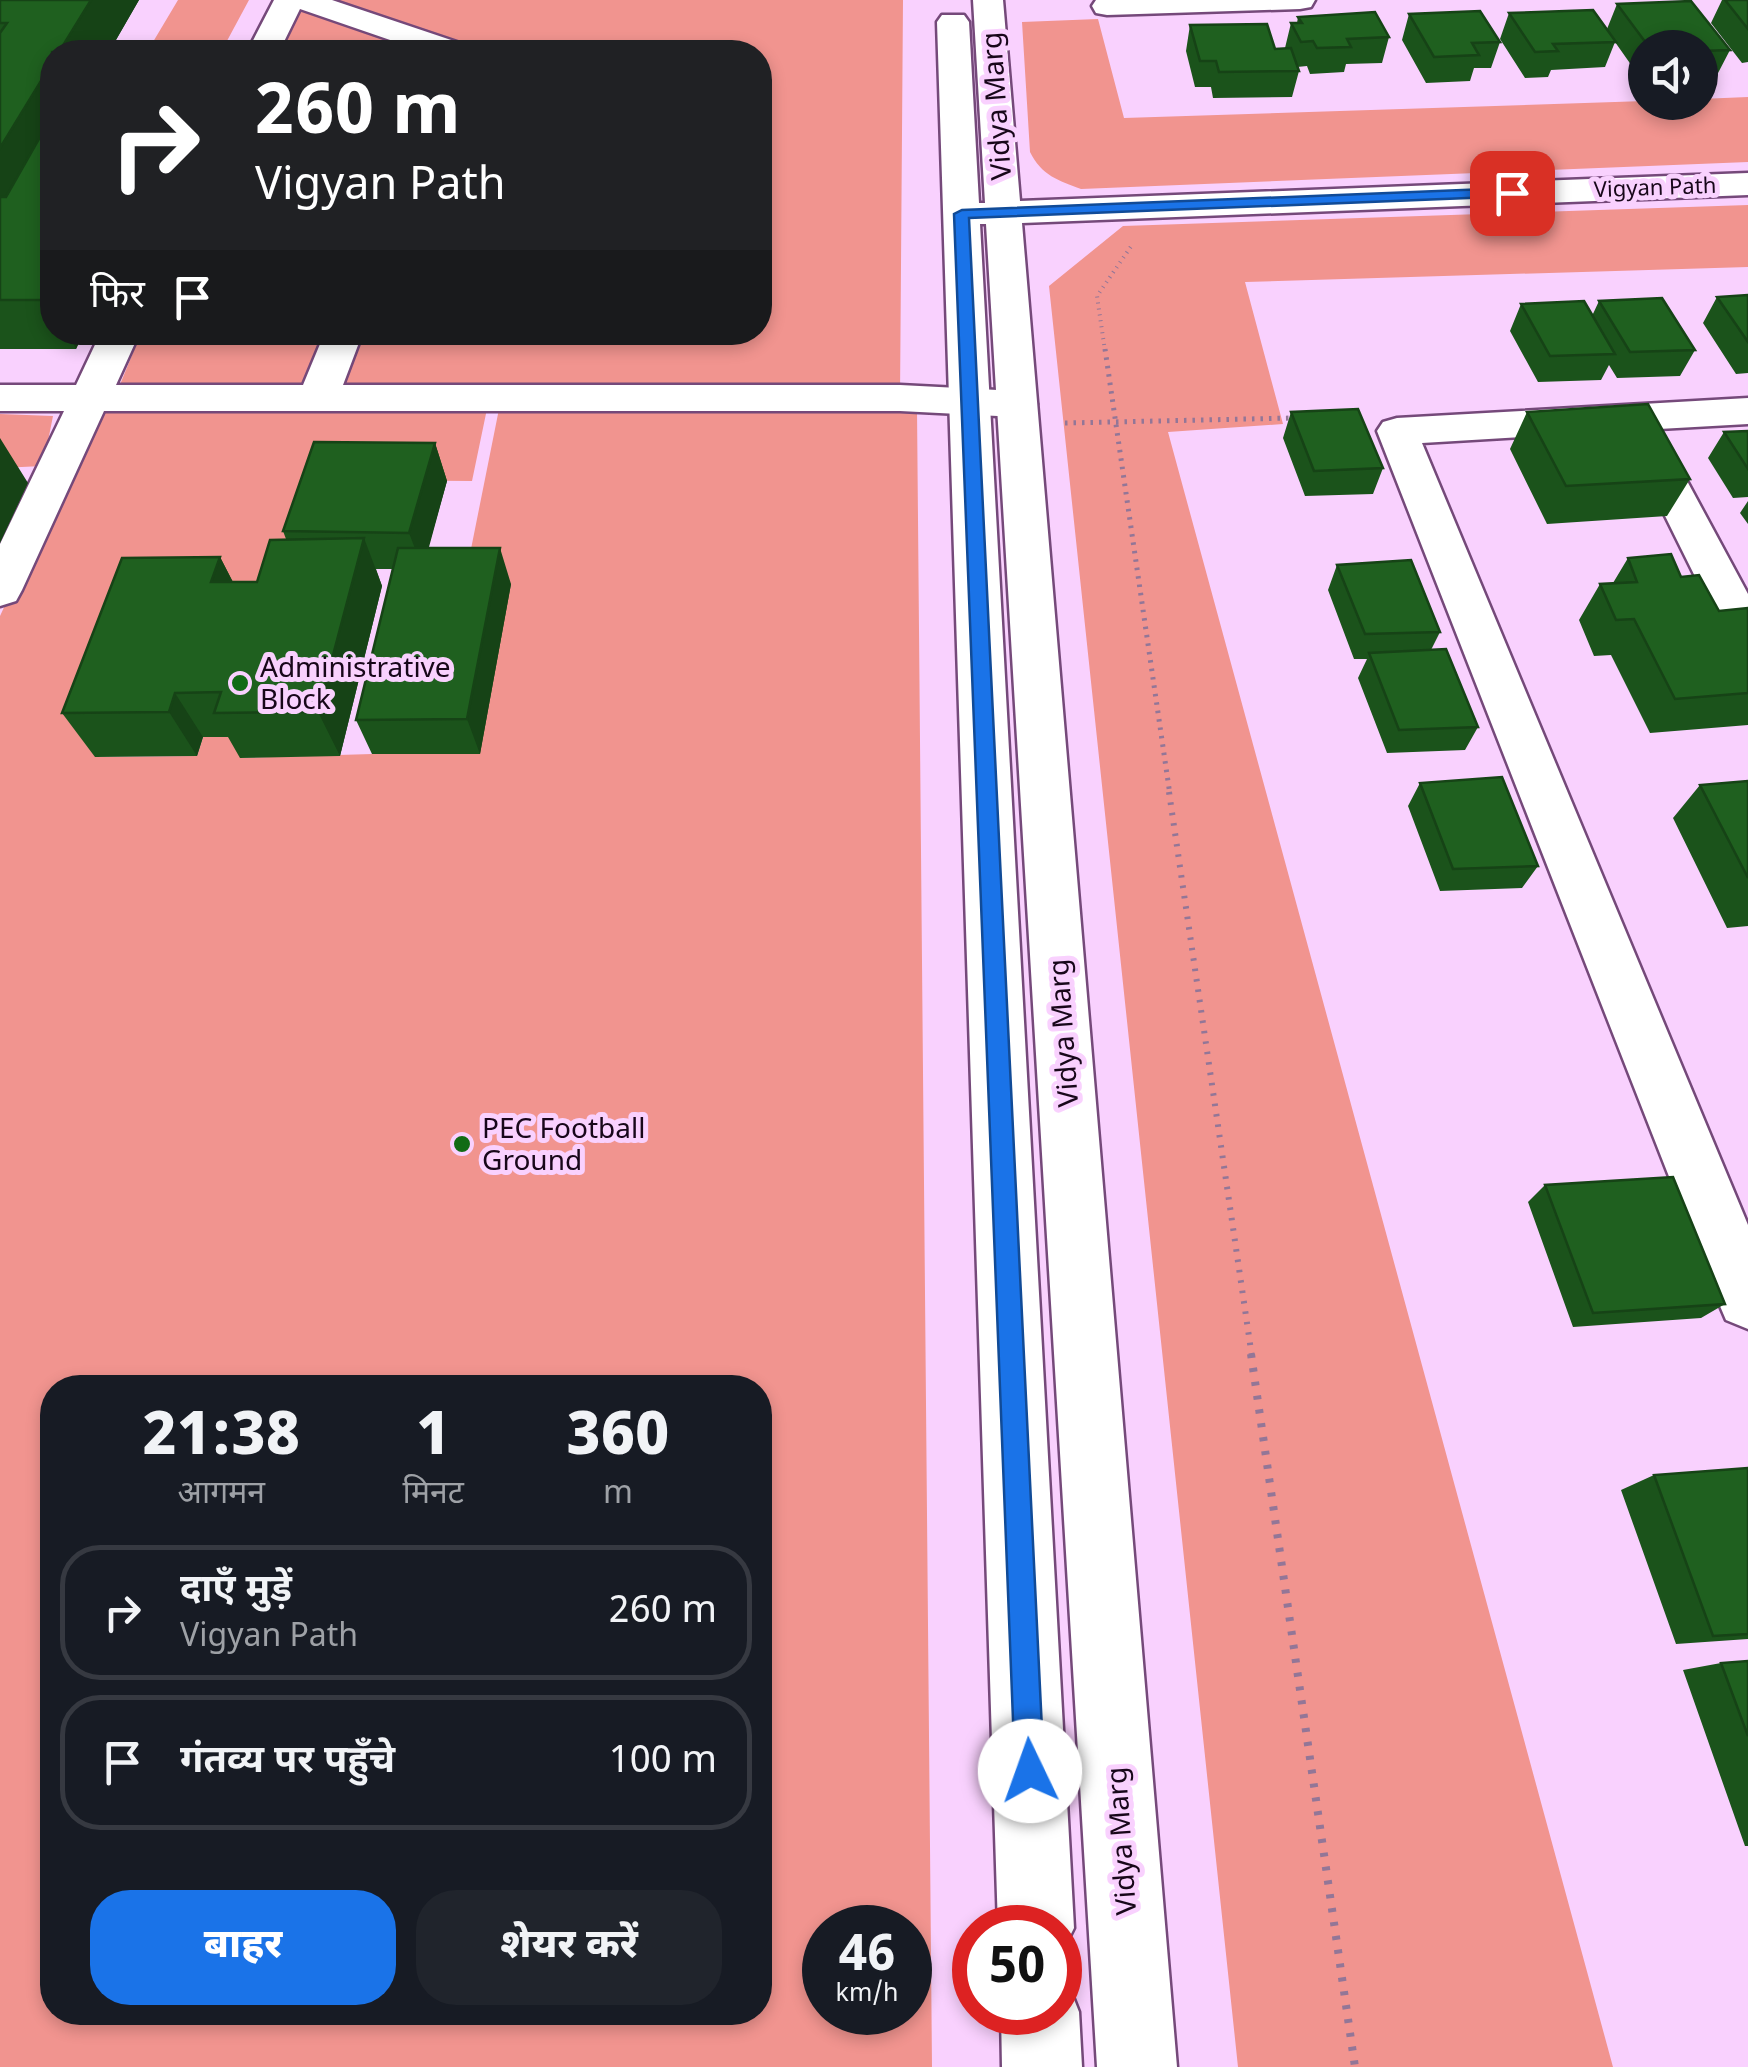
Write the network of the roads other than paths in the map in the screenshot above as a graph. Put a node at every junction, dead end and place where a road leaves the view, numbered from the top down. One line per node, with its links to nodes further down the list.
1 (289, 0): 7 (main road)
2 (302, 0): 8 (main road)
3 (952, 0): 10 (main road, Vidya Marg)
4 (988, 0): 10 (main road, Vidya Marg)
5 (1300, 0): 6 (main road)
6 (1106, 6)
7 (268, 40)
8 (419, 40)
9 (1748, 184): 10 (main road, Vigyan Path)
10 (982, 213): 16 (main road, Vidya Marg)
11 (114, 345): 13 (main road)
12 (339, 345): 15 (main road)
13 (88, 397): 14 (main road); 15 (main road); 19 (main road)
14 (0, 398)
15 (318, 398): 16 (main road)
16 (1002, 410): 23 (main road, Vidya Marg); 26 (main road, Vidya Marg)
17 (1748, 411): 18 (main road)
18 (1634, 418): 20 (main road); 21 (main road)
19 (0, 590)
20 (1748, 637)
21 (1724, 1178): 22 (main road)
22 (1748, 1299)
23 (1035, 1905)
24 (1041, 2035): 25 (main road)
25 (1042, 2067)
26 (1137, 2067)

